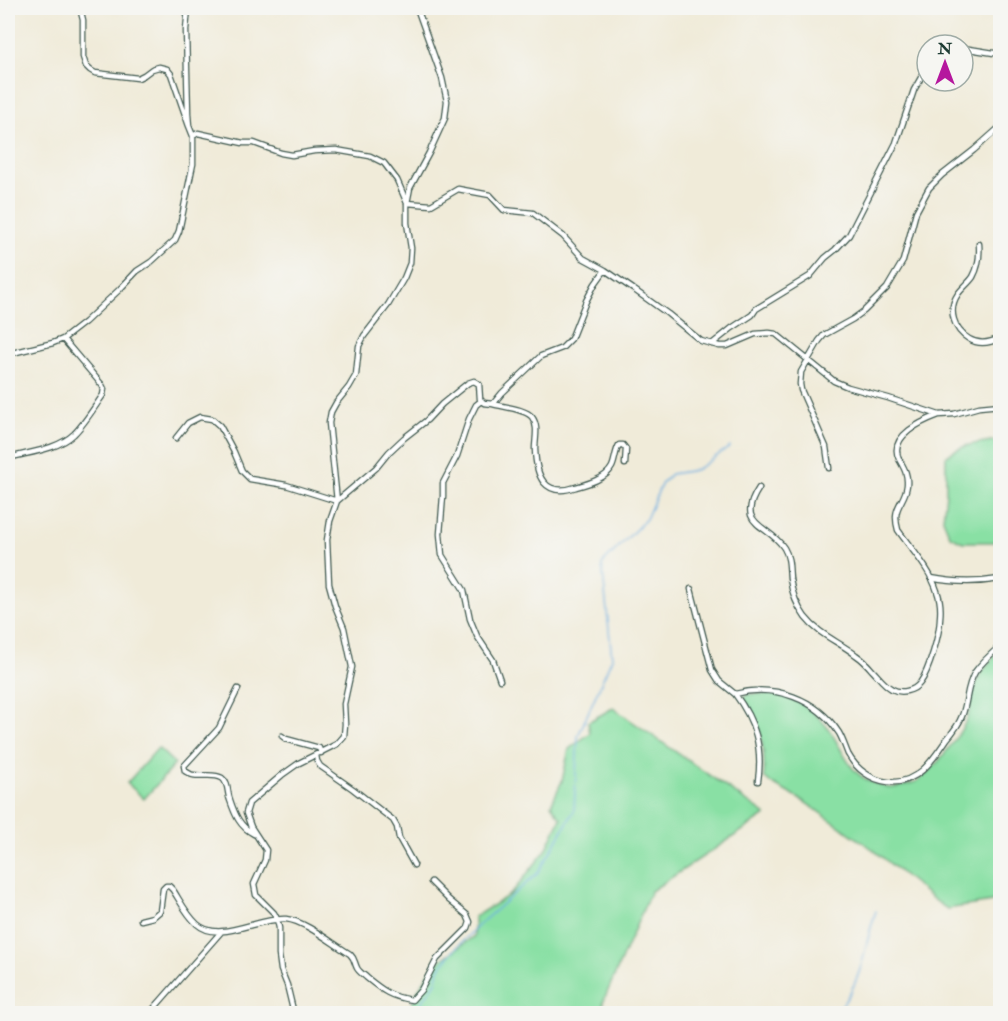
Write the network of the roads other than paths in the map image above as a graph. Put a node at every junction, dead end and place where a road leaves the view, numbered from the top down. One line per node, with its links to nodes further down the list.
1 (80, 8): 7 (street)
2 (188, 8): 7 (street)
3 (417, 8): 10 (street)
4 (975, 50): 5 (street)
5 (1000, 54)
6 (915, 88): 15 (street)
7 (189, 126): 9 (street)
8 (1000, 127): 17 (street)
9 (193, 136): 10 (street); 14 (street)
10 (407, 203): 12 (street); 27 (street)
11 (979, 244): 13 (street)
12 (605, 270): 15 (street); 19 (street)
13 (1000, 338)
14 (63, 339): 16 (street); 23 (street)
15 (712, 344): 17 (street)
16 (8, 354)
17 (808, 361): 21 (street); 25 (street)
18 (481, 401): 19 (street); 27 (street); 32 (street)
19 (493, 404): 24 (street)
20 (1000, 405): 21 (street)
21 (939, 415): 28 (street)
22 (176, 438): 27 (street)
23 (8, 458)
24 (625, 464)
25 (829, 468)
26 (759, 488): 28 (street)
27 (337, 501): 36 (street)
28 (931, 578): 29 (street)
29 (1000, 579)
30 (691, 589): 34 (street)
31 (1000, 646): 34 (street)
32 (500, 680)
33 (238, 689): 38 (street)
34 (735, 694): 37 (street)
35 (282, 736): 36 (street)
36 (319, 754): 38 (street); 39 (street)
37 (758, 781)
38 (256, 836): 41 (street)
39 (414, 865)
40 (431, 882): 41 (street)
41 (277, 919): 43 (street); 45 (street)
42 (141, 920): 43 (street)
43 (221, 932): 44 (street)
44 (149, 1014)
45 (294, 1014)

